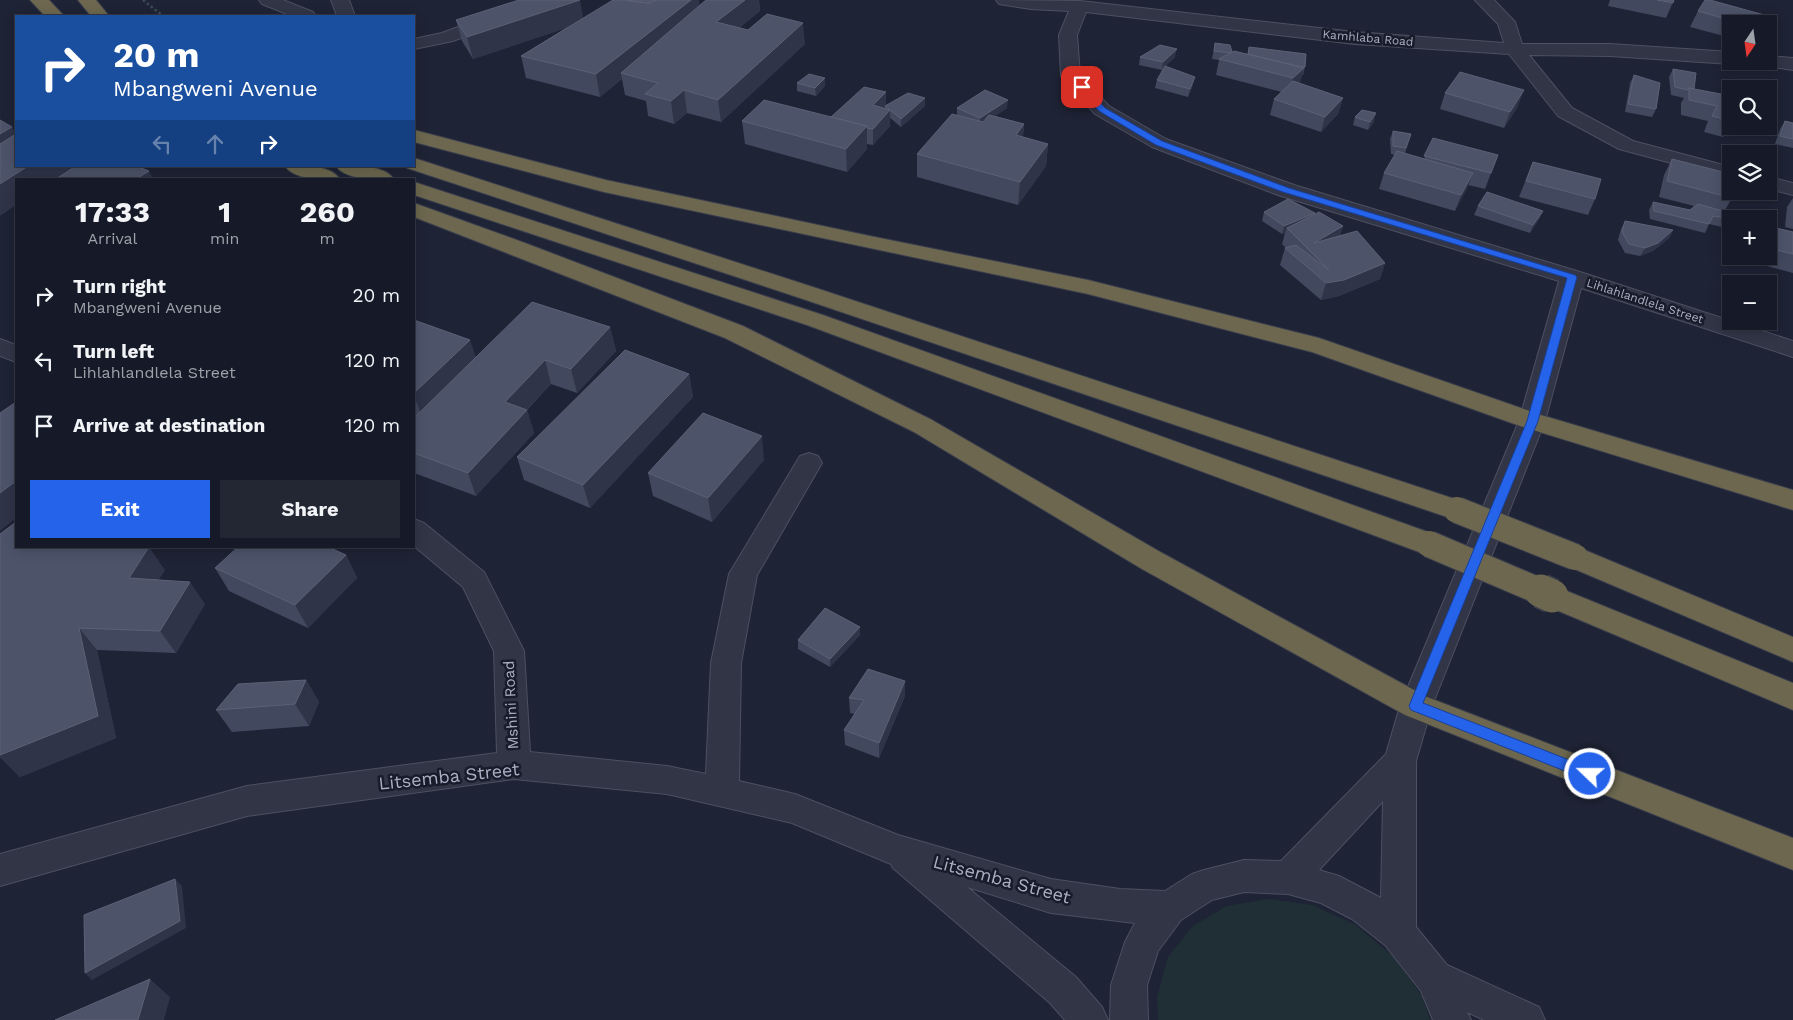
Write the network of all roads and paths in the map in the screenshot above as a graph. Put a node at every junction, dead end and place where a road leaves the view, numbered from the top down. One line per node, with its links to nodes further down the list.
1 (39, 0): 10 (highway)
2 (88, 0): 11 (highway)
3 (143, 0): 12 (path)
4 (268, 0): 13 (street)
5 (340, 0): 14 (street)
6 (545, 0): 15 (street)
7 (1005, 0): 9 (street, Kamhlaba Road)
8 (1484, 0): 16 (street)
9 (1080, 6): 16 (street, Kamhlaba Road); 31 (street, Lihlahlandlela Street)
10 (54, 15)
11 (99, 15)
12 (162, 15)
13 (305, 15)
14 (346, 15)
15 (415, 44)
16 (1515, 49): 17 (street, Kamhlaba Road); 24 (street)
17 (1722, 57)
18 (1778, 62): 19 (street)
19 (1793, 64)
20 (415, 136): 35 (highway)
21 (415, 164): 39 (highway, bridge)
22 (298, 167): 25 (highway)
23 (349, 167): 26 (highway)
24 (1722, 171)
25 (327, 178)
26 (381, 178)
27 (1777, 185): 29 (street)
28 (415, 188): 40 (highway, bridge)
29 (1793, 189)
30 (415, 210): 41 (highway)
31 (1572, 277): 33 (street, Lihlahlandlela Street); 35 (street)
32 (0, 347): 34 (street)
33 (1793, 349)
34 (15, 354)
35 (1532, 421): 37 (highway); 41 (street)
36 (809, 463): 44 (street)
37 (1793, 500)
38 (415, 531): 43 (street, Mshini Road)
39 (1793, 650)
40 (1793, 697)
41 (1416, 706): 42 (street); 46 (highway)
42 (1400, 761): 48 (street); 50 (street)
43 (514, 765): 44 (street, Litsemba Street); 47 (street, Litsemba Street)
44 (722, 792): 45 (street, Litsemba Street)
45 (896, 850): 49 (street, Litsemba Street); 52 (street, Litsemba Street)
46 (1793, 854)
47 (0, 870)
48 (1288, 878): 49 (street); 50 (street)
49 (1169, 908): 53 (street)
50 (1398, 933): 51 (street)
51 (1434, 978): 54 (street); 55 (street)
52 (1089, 1020)
53 (1129, 1020)
54 (1452, 1020)
55 (1526, 1020)

